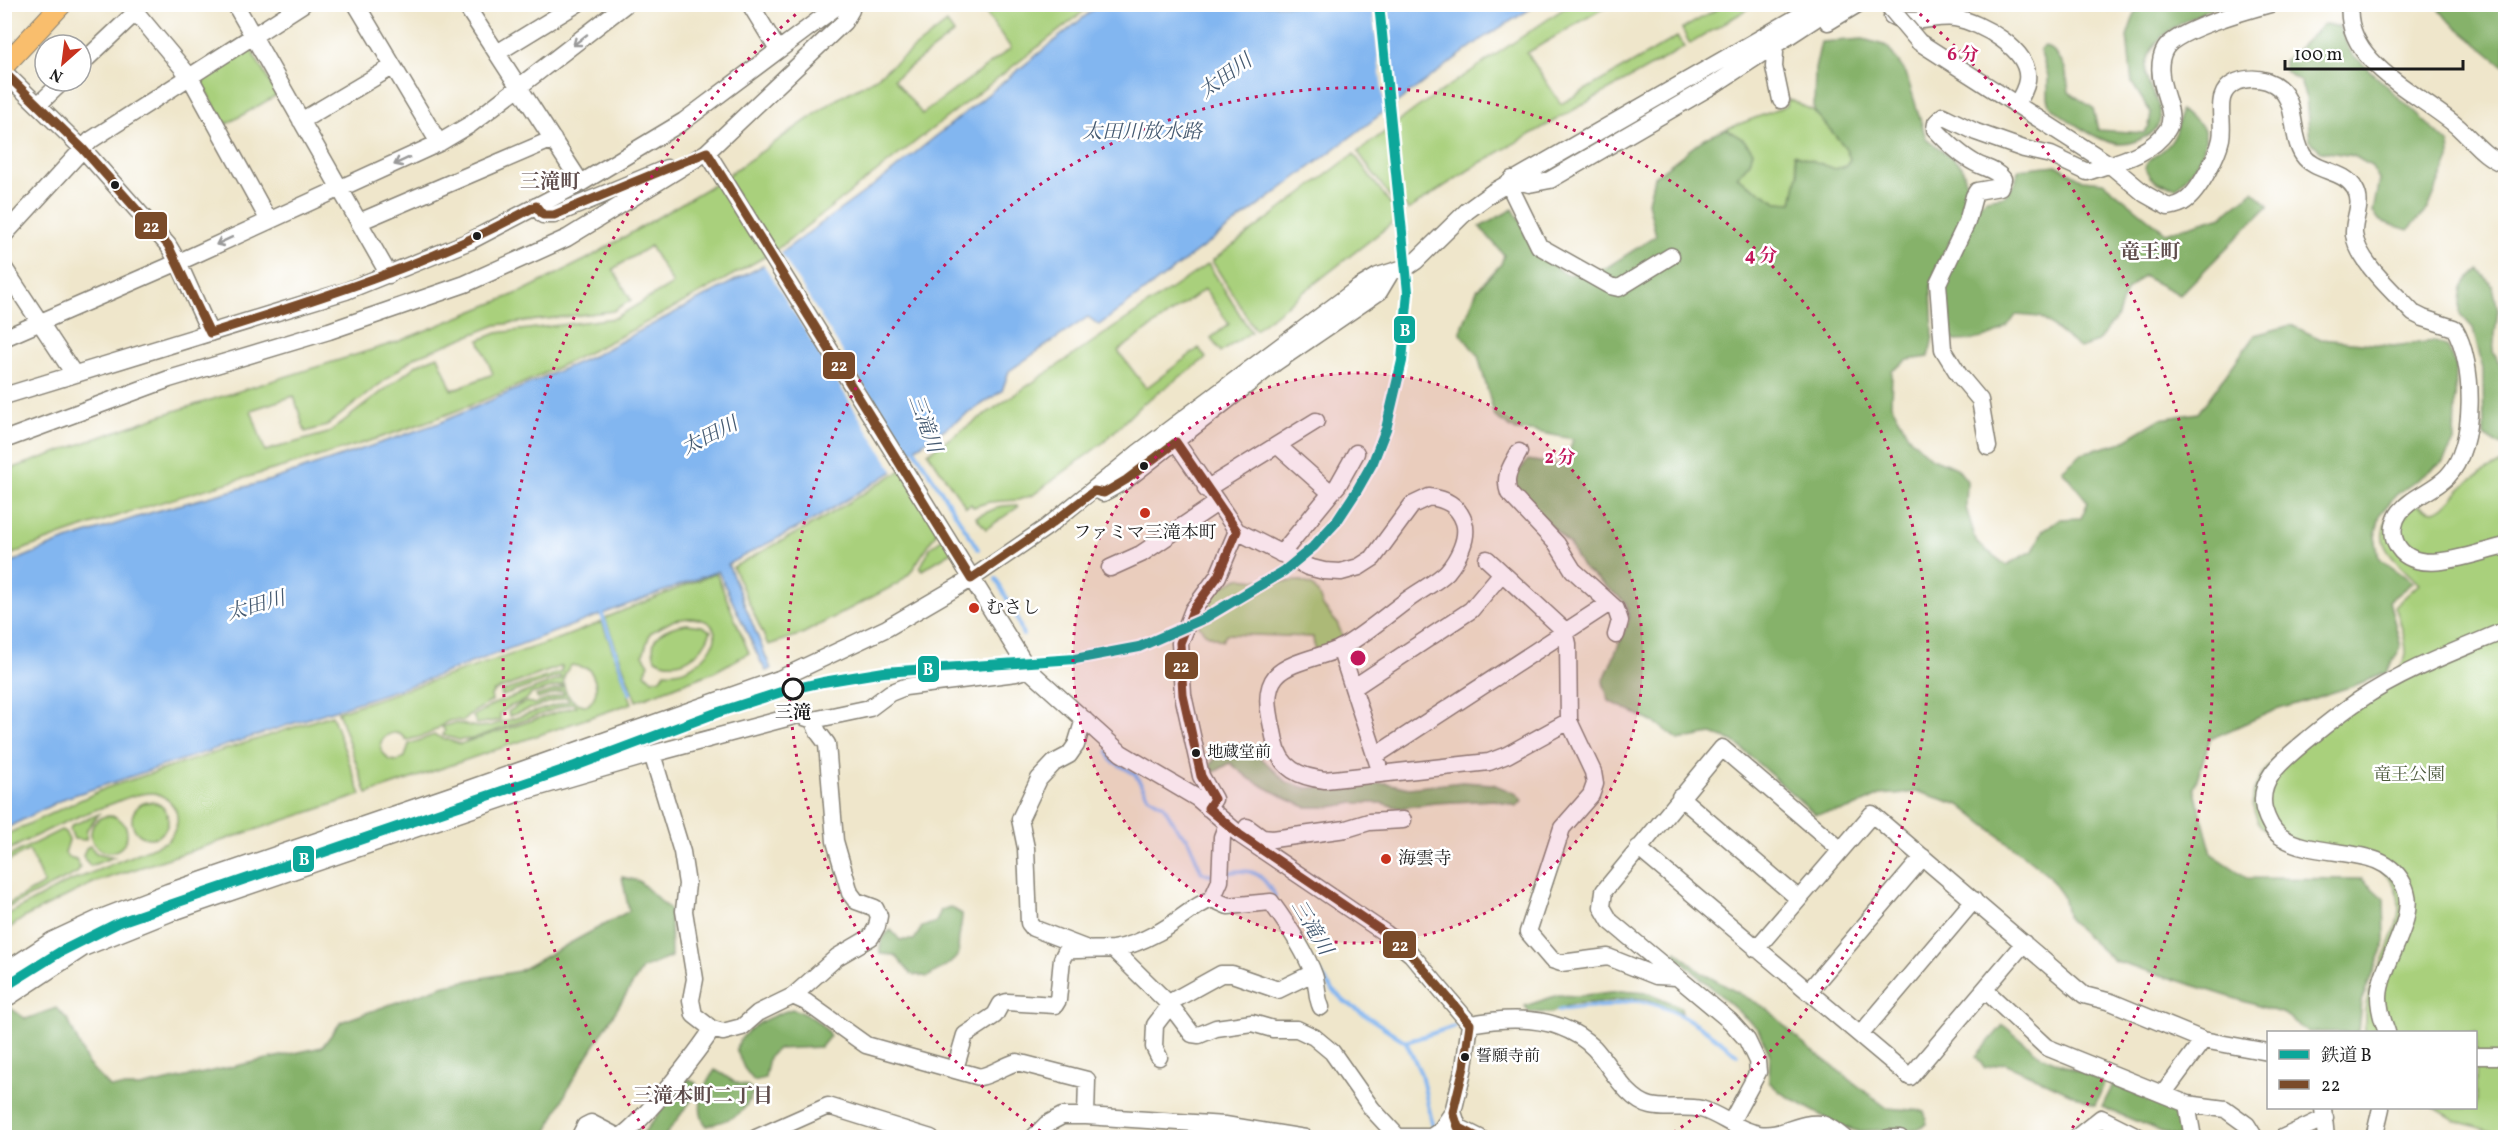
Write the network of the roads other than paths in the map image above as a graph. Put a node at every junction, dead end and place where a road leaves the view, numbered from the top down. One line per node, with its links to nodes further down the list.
1 (62, 4): 24 (main road)
2 (235, 4): 19 (street)
3 (303, 4): 19 (street)
4 (356, 4): 25 (street)
5 (465, 4): 23 (street)
6 (577, 4): 23 (street)
7 (626, 4): 29 (street, one-way to 29)
8 (750, 4): 20 (street)
9 (840, 4): 20 (street)
10 (851, 4): 38 (street)
11 (1820, 4): 41 (street)
12 (1838, 4): 28 (street)
13 (1858, 4): 22 (street)
14 (1881, 4): 33 (street)
15 (1887, 4): 33 (street, bridge)
16 (2270, 4): 39 (street)
17 (2350, 4): 40 (street)
18 (133, 8): 21 (street); 27 (street)
19 (253, 36): 27 (street); 34 (street)
20 (778, 50): 42 (street)
21 (93, 51)
22 (1775, 52): 28 (street); 31 (street)
23 (497, 53): 29 (street)
24 (4, 66)
25 (392, 67): 34 (street); 36 (street)
26 (4, 72): 32 (street)
27 (190, 77): 37 (street); 45 (street)
28 (1715, 84): 41 (street)
29 (519, 87): 35 (street); 36 (street)
30 (50, 93): 32 (street)
31 (1781, 100)
32 (38, 105): 37 (street)
33 (2016, 105): 39 (street)
34 (301, 121): 43 (street)
35 (553, 140): 42 (street); 46 (street)
36 (439, 143): 43 (street, one-way to 43)
37 (83, 149): 47 (street); 49 (street)
38 (710, 157): 44 (street); 59 (street); 74 (street)
39 (2109, 164): 62 (street); 70 (street)
40 (2505, 165)
41 (1512, 179): 48 (street); 56 (street)
42 (581, 183): 44 (street)
43 (340, 189): 45 (street); 46 (street)
44 (536, 206): 51 (street)
45 (269, 221): 49 (street, one-way to 49)
46 (359, 222): 51 (street)
47 (4, 235)
48 (1671, 256)
49 (178, 262): 52 (street); 53 (street)
50 (4, 268): 52 (street)
51 (389, 275): 53 (street)
52 (41, 322): 54 (street); 55 (street)
53 (210, 333): 55 (street)
54 (4, 338)
55 (74, 374): 57 (street)
56 (1230, 392): 60 (street); 66 (street)
57 (4, 396)
58 (1316, 421): 61 (street)
59 (4, 440)
60 (1176, 442): 65 (street); 66 (street)
61 (1277, 445): 65 (street); 67 (street)
62 (1988, 447)
63 (1519, 452): 76 (street)
64 (1356, 453): 67 (street)
65 (1206, 489): 68 (street)
66 (1094, 491): 74 (street)
67 (1330, 493): 71 (street)
68 (1217, 503): 69 (street); 73 (street)
69 (1237, 531): 71 (street); 91 (street)
70 (2505, 546)
71 (1281, 554): 80 (street)
72 (1487, 559): 75 (street)
73 (1110, 568)
74 (968, 573): 81 (street); 82 (street); 104 (street)
75 (1502, 573): 78 (street); 83 (street)
76 (1608, 604): 78 (street); 79 (street)
77 (2505, 630): 115 (street)
78 (1565, 631): 86 (street); 88 (street)
79 (1616, 635)
80 (1340, 648): 83 (street); 89 (street)
81 (833, 668)
82 (1028, 669): 84 (street); 85 (street)
83 (1353, 688): 88 (street)
84 (1084, 719): 91 (street); 101 (street)
85 (813, 720): 87 (street); 109 (street)
86 (1569, 721): 89 (street); 106 (street)
87 (652, 754): 110 (street); 114 (street)
88 (1376, 756): 89 (street)
89 (1381, 774)
90 (1680, 797): 94 (street); 95 (street); 98 (street)
91 (1211, 803): 92 (street); 93 (street)
92 (1402, 820)
93 (1227, 824): 97 (street); 113 (street)
94 (1638, 848): 103 (street); 106 (street)
95 (1841, 850): 96 (street); 98 (street)
96 (1923, 857): 99 (street); 108 (street)
97 (1212, 898): 102 (street); 105 (street)
98 (1799, 899): 103 (street)
99 (1974, 900): 100 (street); 116 (street)
100 (2024, 944): 107 (street); 117 (street)
101 (1086, 948): 102 (street); 122 (street)
102 (1113, 949): 111 (street)
103 (1756, 949): 108 (street)
104 (4, 972)
105 (1313, 973): 111 (street); 112 (street)
106 (1676, 977): 128 (street)
107 (1984, 990): 116 (street); 123 (street)
108 (1808, 992): 116 (street)
109 (793, 996): 114 (street); 122 (street)
110 (4, 1000)
111 (1171, 1006): 121 (street); 129 (street)
112 (1321, 1007)
113 (1470, 1024): 128 (street); 129 (street)
114 (712, 1029): 131 (street)
115 (2387, 1031)
116 (1860, 1035)
117 (2203, 1040): 118 (street); 123 (street)
118 (2267, 1052)
119 (2477, 1056): 120 (street)
120 (2505, 1056)
121 (1160, 1058)
122 (955, 1069): 127 (street)
123 (2163, 1094): 124 (street)
124 (2187, 1104): 142 (street); 143 (street)
125 (2381, 1109): 146 (street)
126 (2324, 1113): 144 (street); 145 (street)
127 (1086, 1116): 134 (street); 135 (street)
128 (1731, 1122): 137 (street)
129 (1453, 1125): 136 (street)
130 (898, 1133): 132 (street); 133 (street)
131 (579, 1137)
132 (756, 1137)
133 (931, 1137)
134 (1033, 1137)
135 (1305, 1137)
136 (1480, 1137)
137 (1844, 1137)
138 (1888, 1137): 139 (street)
139 (1900, 1137)
140 (2076, 1137): 141 (street)
141 (2141, 1137)
142 (2193, 1137)
143 (2255, 1137)
144 (2282, 1137)
145 (2326, 1137)
146 (2374, 1137)

